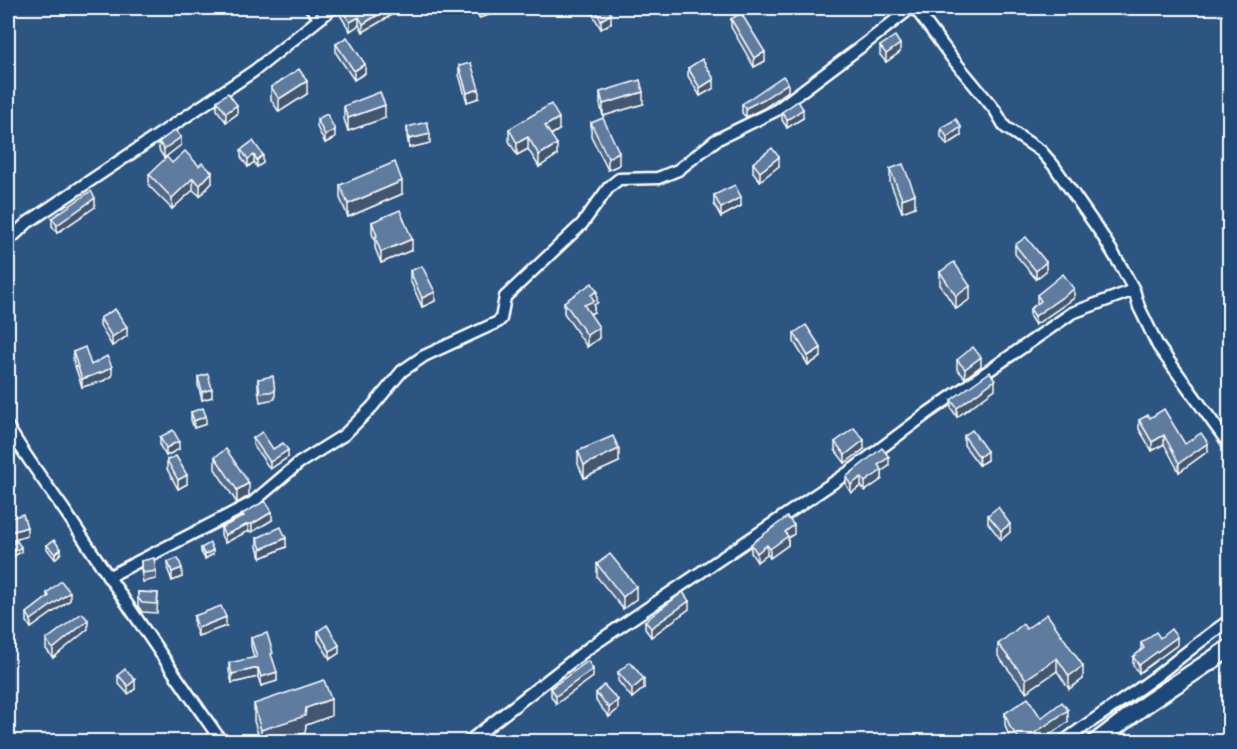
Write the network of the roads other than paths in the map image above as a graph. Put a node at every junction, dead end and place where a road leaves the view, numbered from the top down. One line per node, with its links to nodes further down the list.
1 (308, 8): 4 (lane)
2 (333, 8): 4 (street)
3 (913, 8): 6 (street); 9 (street)
4 (318, 20): 5 (street)
5 (8, 241)
6 (1134, 290): 8 (street); 13 (street)
7 (8, 427): 9 (street)
8 (1230, 446)
9 (108, 577): 12 (street)
10 (1230, 620): 14 (street)
11 (1230, 648): 15 (main road)
12 (222, 741)
13 (468, 741)
14 (1063, 741)
15 (1096, 741)

